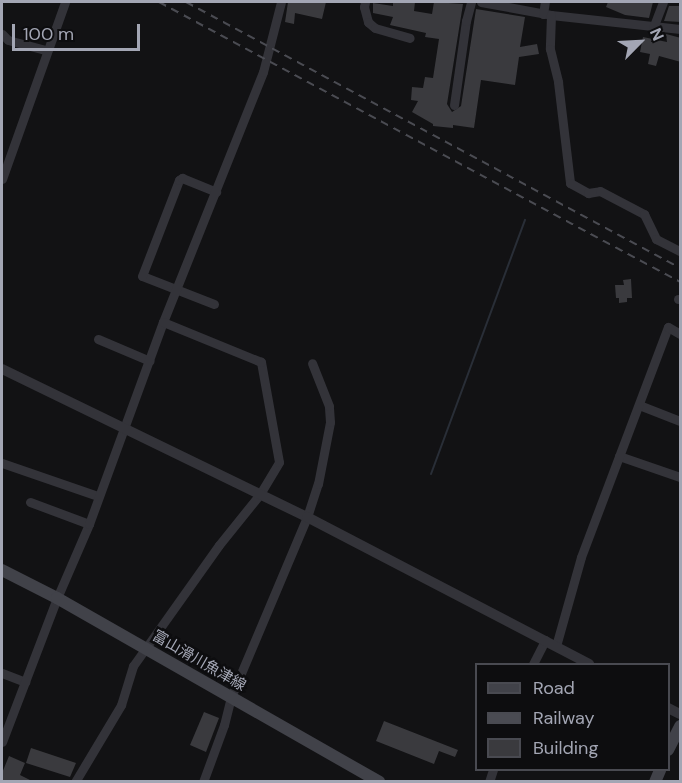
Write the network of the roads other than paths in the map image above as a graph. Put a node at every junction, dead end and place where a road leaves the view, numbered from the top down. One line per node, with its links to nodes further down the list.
1 (65, 2): 13 (street)
2 (282, 2): 16 (street)
3 (365, 2): 12 (street)
4 (471, 2): 14 (street)
5 (481, 2): 8 (street)
6 (545, 2): 8 (street)
7 (663, 2): 9 (street)
8 (547, 15): 9 (street); 17 (street)
9 (653, 28): 10 (street)
10 (681, 29)
11 (2, 34): 13 (street)
12 (410, 38)
13 (46, 50): 15 (street)
14 (454, 105)
15 (2, 179)
16 (216, 192): 18 (street); 18 (street)
17 (681, 251)
18 (176, 290): 19 (street); 20 (street)
19 (214, 304)
20 (163, 322): 23 (street); 32 (street)
21 (681, 334): 26 (street)
22 (98, 339): 23 (street)
23 (150, 361): 28 (street)
24 (312, 363): 35 (street)
25 (2, 369): 28 (street)
26 (639, 405): 27 (street); 29 (street)
27 (681, 421)
28 (124, 429): 32 (street); 33 (street)
29 (619, 456): 31 (street); 40 (street)
30 (2, 462): 33 (street)
31 (681, 477)
32 (260, 494): 35 (street); 41 (street)
33 (98, 496): 36 (street)
34 (30, 502): 36 (street)
35 (307, 517): 39 (street); 46 (street)
36 (89, 524): 38 (street)
37 (2, 570): 38 (main road, 富山滑川魚津線)
38 (57, 598): 41 (main road, 富山滑川魚津線); 45 (street)
39 (545, 640): 40 (street); 42 (street)
40 (556, 646): 43 (street)
41 (146, 648): 46 (main road, 富山滑川魚津線); 50 (street)
42 (534, 663)
43 (588, 663)
44 (2, 673): 45 (street)
45 (25, 682): 48 (street)
46 (231, 697): 51 (street); 52 (main road, 富山滑川魚津線)
47 (681, 726): 49 (main road)
48 (2, 742)
49 (670, 748)
50 (75, 782)
51 (203, 782)
52 (380, 782)

